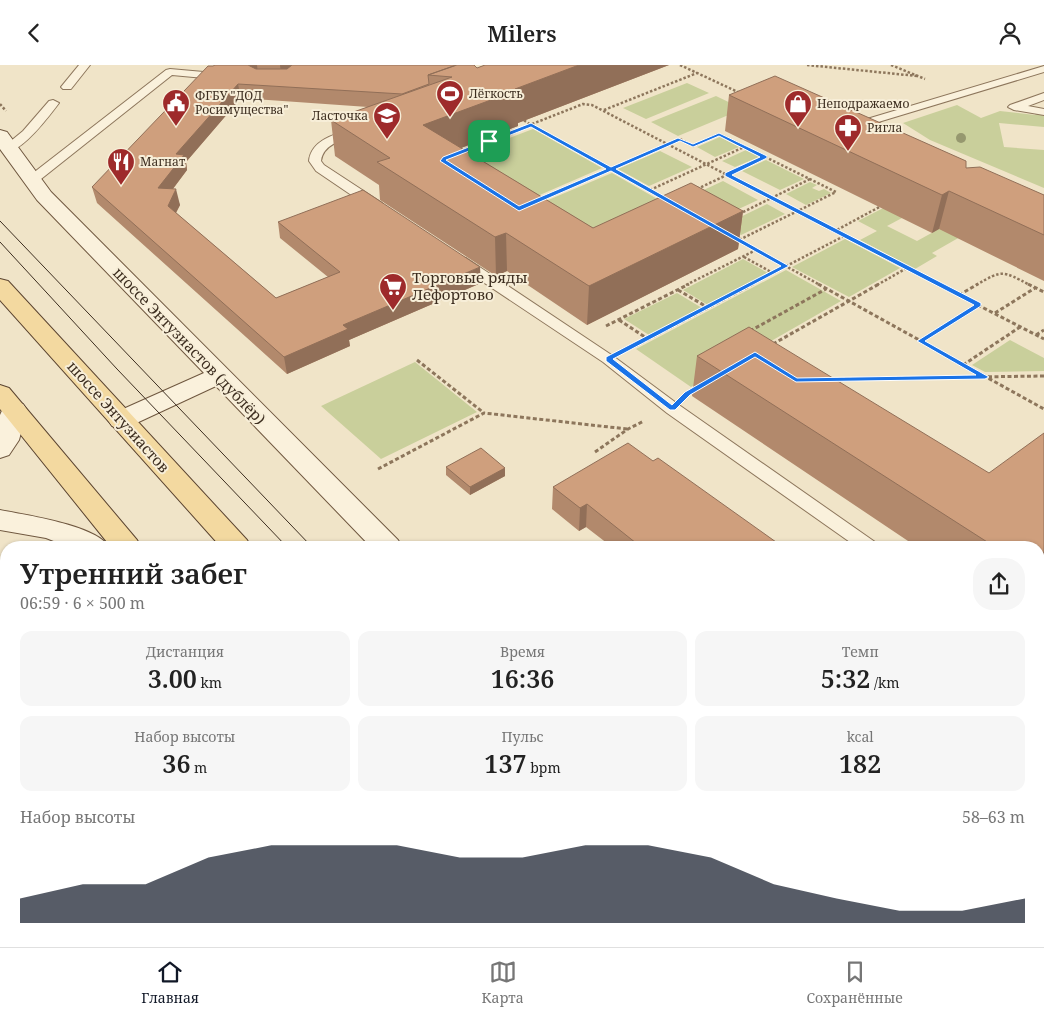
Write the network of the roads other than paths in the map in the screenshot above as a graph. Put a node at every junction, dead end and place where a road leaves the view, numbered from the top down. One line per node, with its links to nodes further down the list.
1 (85, 65): 4 (lane)
2 (1044, 69): 9 (lane)
3 (215, 76): 11 (lane)
4 (66, 87)
5 (1044, 96): 7 (lane)
6 (53, 103): 10 (lane)
7 (1044, 112)
8 (367, 128): 12 (lane)
9 (895, 140)
10 (5, 142): 11 (street, шоссе Энтузиастов (дублёр))
11 (32, 180): 15 (street, шоссе Энтузиастов (дублёр))
12 (386, 211)
13 (452, 255): 24 (lane)
14 (0, 285): 17 (main road, шоссе Энтузиастов)
15 (218, 376): 17 (street); 23 (street, шоссе Энтузиастов (дублёр))
16 (7, 402): 18 (street); 21 (main road)
17 (121, 420): 22 (main road, шоссе Энтузиастов)
18 (0, 449)
19 (0, 520): 20 (street)
20 (80, 541)
21 (122, 541)
22 (232, 541)
23 (382, 541)
24 (860, 541)

